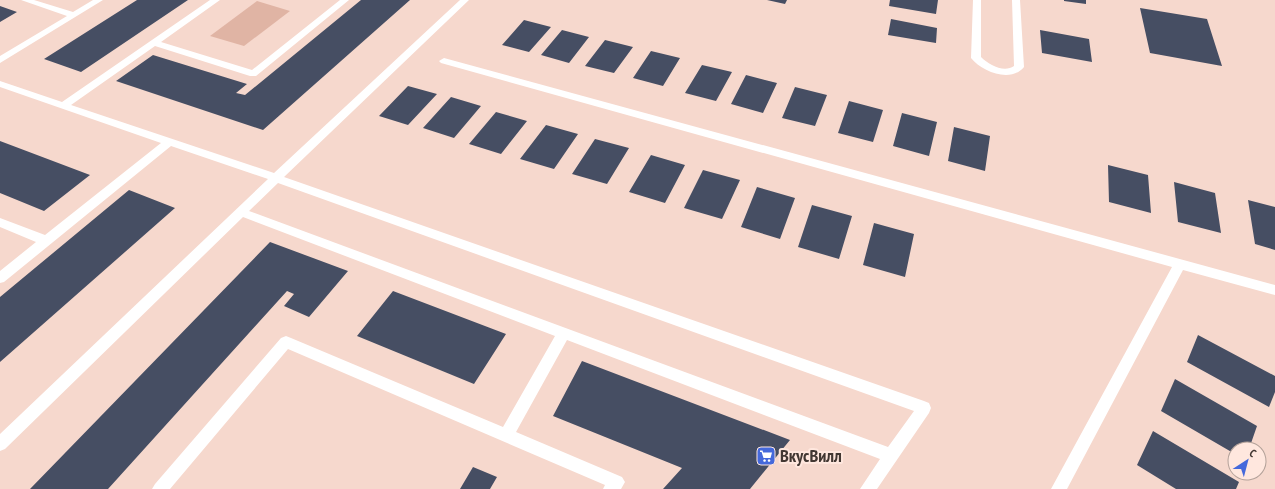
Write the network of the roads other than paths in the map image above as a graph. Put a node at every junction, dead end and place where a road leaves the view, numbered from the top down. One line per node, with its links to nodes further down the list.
1 (25, 0): 8 (lane)
2 (99, 0): 8 (lane)
3 (216, 0): 9 (lane)
4 (345, 0): 9 (lane)
5 (465, 0): 15 (lane)
6 (977, 0): 7 (lane)
7 (1016, 0)
8 (74, 15): 10 (lane)
9 (154, 43): 13 (lane)
10 (0, 60)
11 (444, 61): 19 (lane)
12 (0, 84): 13 (lane)
13 (64, 105): 14 (lane)
14 (169, 142): 15 (lane); 18 (lane)
15 (276, 178): 16 (lane); 25 (lane)
16 (241, 212): 22 (lane); 24 (lane)
17 (0, 222): 18 (lane)
18 (46, 241): 20 (lane)
19 (1180, 264): 21 (lane); 29 (lane)
20 (0, 278)
21 (1275, 290)
22 (564, 333): 23 (lane); 25 (lane)
23 (506, 436): 26 (lane); 27 (lane)
24 (0, 444)
25 (892, 456): 28 (lane)
26 (160, 489)
27 (611, 489)
28 (868, 489)
29 (1059, 489)

